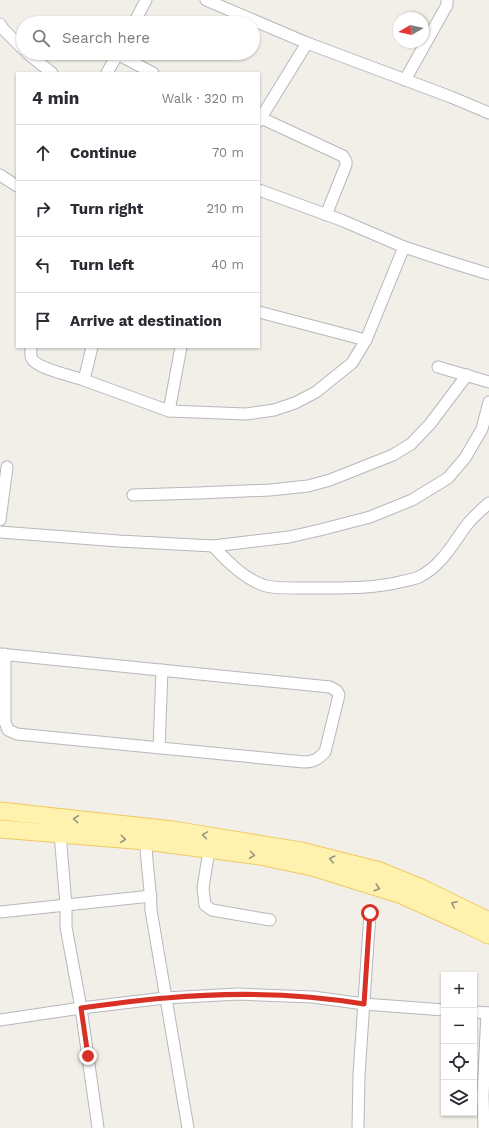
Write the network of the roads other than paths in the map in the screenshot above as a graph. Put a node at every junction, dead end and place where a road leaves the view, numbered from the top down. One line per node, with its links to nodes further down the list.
1 (146, 0): 4 (street)
2 (206, 0): 5 (street)
3 (447, 0): 16 (street)
4 (138, 16)
5 (244, 16)
6 (260, 23): 9 (street)
7 (0, 24): 8 (street)
8 (16, 42)
9 (307, 43): 16 (street); 18 (street)
10 (35, 60): 13 (street)
11 (114, 60): 14 (street)
12 (130, 60): 15 (street)
13 (51, 72)
14 (108, 72)
15 (151, 72)
16 (405, 80): 17 (street)
17 (489, 113)
18 (260, 120): 22 (street)
19 (0, 175): 20 (street)
20 (16, 185)
21 (260, 190): 22 (street)
22 (326, 215): 23 (street)
23 (404, 247): 24 (street); 26 (street)
24 (489, 274)
25 (260, 312): 26 (street)
26 (366, 340): 35 (street)
27 (31, 348): 32 (street)
28 (92, 348): 32 (street)
29 (181, 348): 35 (street)
30 (438, 367): 31 (street)
31 (467, 376): 33 (street); 38 (street)
32 (84, 380): 35 (street)
33 (489, 382)
34 (489, 402): 36 (street)
35 (169, 411)
36 (485, 433): 42 (street)
37 (7, 467): 40 (street)
38 (133, 495)
39 (489, 503): 42 (street)
40 (0, 520)
41 (0, 532): 42 (street)
42 (214, 546)
43 (2, 654): 44 (street); 45 (street)
44 (162, 670): 45 (street); 45 (street)
45 (159, 748)
46 (0, 811): 56 (main road, one-way to 46)
47 (0, 829): 48 (main road)
48 (60, 834): 49 (main road, one-way to 49); 52 (street)
49 (146, 841): 50 (main road); 51 (street)
50 (210, 850): 55 (street); 57 (main road, one-way to 57)
51 (151, 896): 52 (street); 58 (street)
52 (66, 905): 53 (street); 60 (street)
53 (0, 912)
54 (370, 913): 59 (street)
55 (270, 920)
56 (489, 921)
57 (489, 936)
58 (165, 998): 59 (street); 60 (street); 66 (street)
59 (364, 1004): 61 (street); 67 (street)
60 (81, 1008): 64 (street); 65 (street)
61 (441, 1010)
62 (477, 1012): 63 (street)
63 (488, 1013): 68 (street)
64 (0, 1020)
65 (98, 1128)
66 (188, 1128)
67 (358, 1128)
68 (484, 1128)

